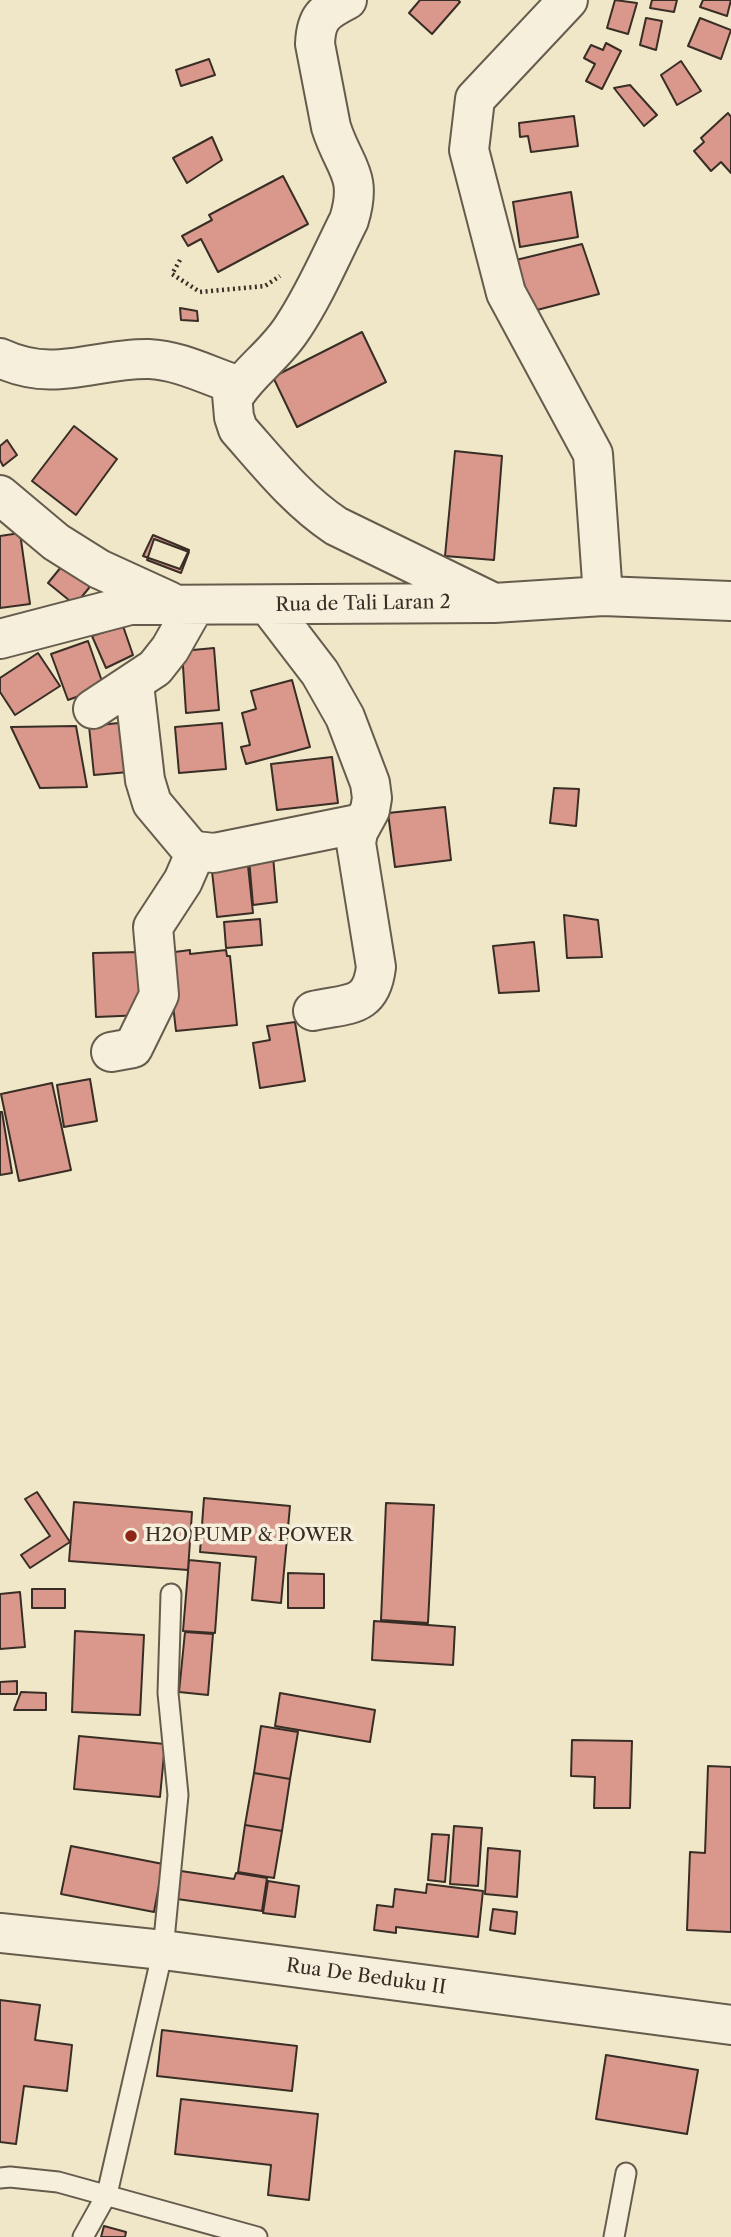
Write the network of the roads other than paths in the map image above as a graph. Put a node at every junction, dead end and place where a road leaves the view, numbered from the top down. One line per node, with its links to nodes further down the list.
1 (347, 0): 4 (street)
2 (568, 0): 6 (street)
3 (0, 359): 4 (street)
4 (232, 383): 8 (street)
5 (0, 495): 9 (street)
6 (603, 596): 7 (street, Rua de Tali Laran 2); 8 (street, Rua de Tali Laran 2)
7 (731, 601)
8 (494, 603): 10 (street, Rua de Tali Laran 2)
9 (187, 605): 10 (street, Rua de Tali Laran 2); 11 (street, Rua de Tali Laran 2); 12 (street)
10 (268, 605): 14 (street)
11 (0, 639)
12 (134, 684): 13 (street); 15 (street)
13 (93, 709)
14 (362, 823): 15 (street); 16 (street)
15 (196, 851): 17 (street)
16 (313, 1011)
17 (111, 1052)
18 (171, 1594): 20 (lane)
19 (0, 1933): 20 (street, Rua De Beduku II)
20 (163, 1950): 21 (street, Rua De Beduku II); 24 (lane)
21 (731, 2025)
22 (626, 2173): 27 (lane)
23 (0, 2178): 24 (lane)
24 (107, 2194): 25 (lane); 26 (lane)
25 (83, 2237)
26 (257, 2237)
27 (614, 2237)

